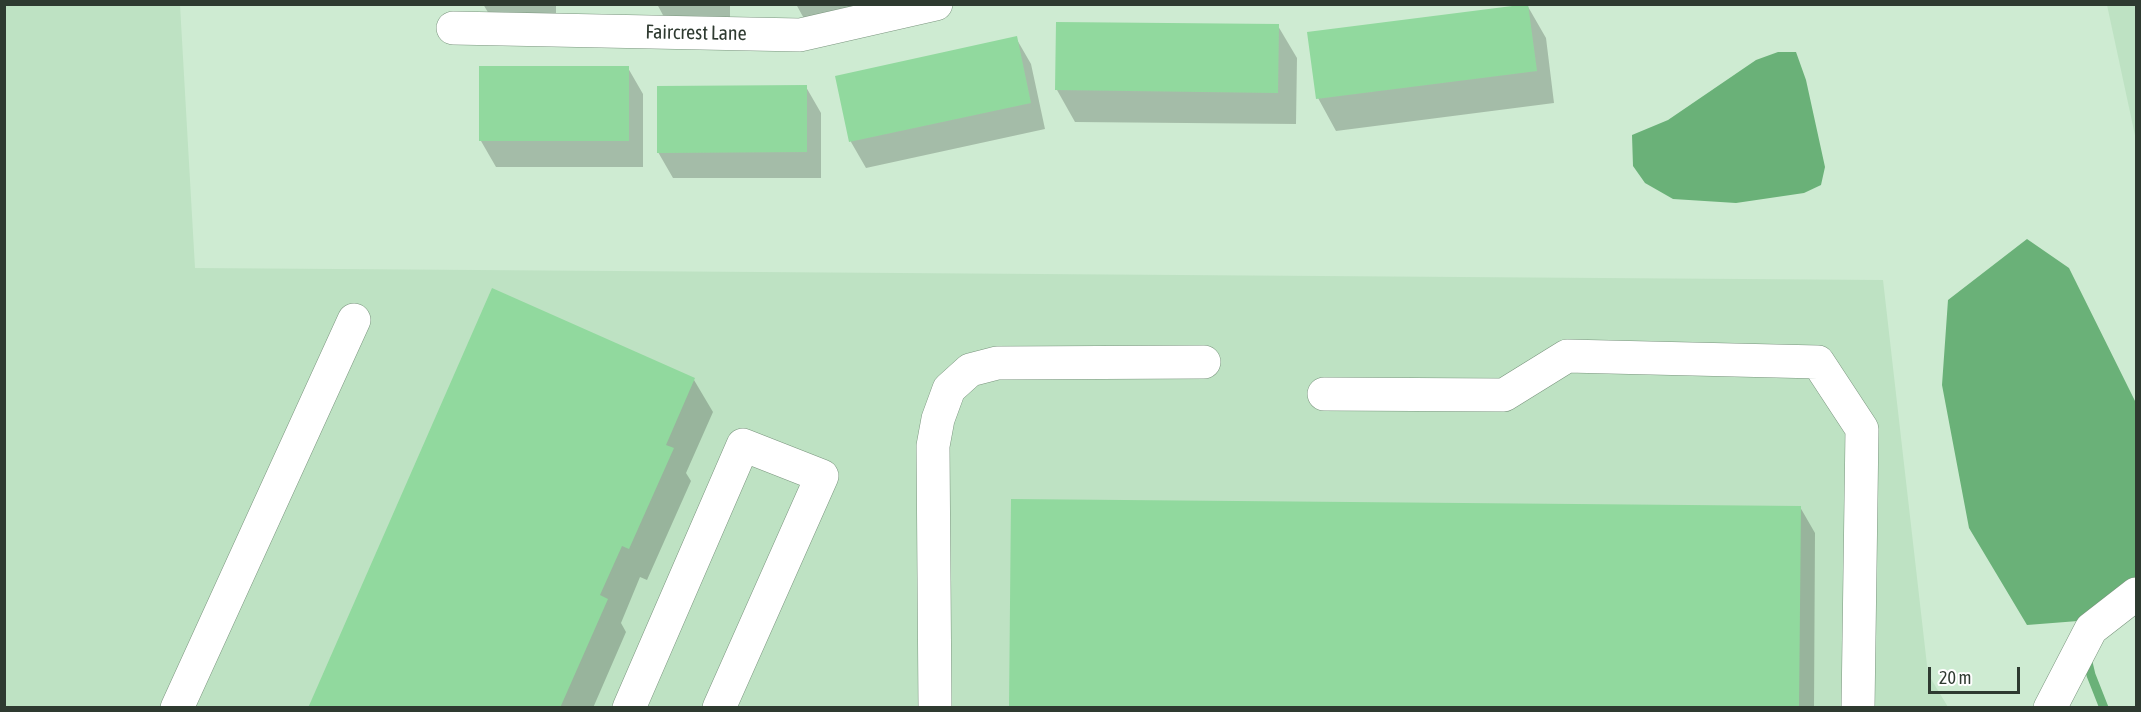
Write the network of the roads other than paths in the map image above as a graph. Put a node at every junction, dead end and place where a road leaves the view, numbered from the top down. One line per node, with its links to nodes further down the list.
1 (936, 4): 2 (street, Faircrest Lane)
2 (587, 18): 3 (street, Faircrest Lane)
3 (453, 28)
4 (354, 320): 8 (street)
5 (1204, 362): 11 (street)
6 (1324, 394): 12 (street)
7 (2136, 594): 13 (street)
8 (177, 708)
9 (629, 708): 10 (street)
10 (719, 708)
11 (935, 708)
12 (1858, 708)
13 (2050, 708)

